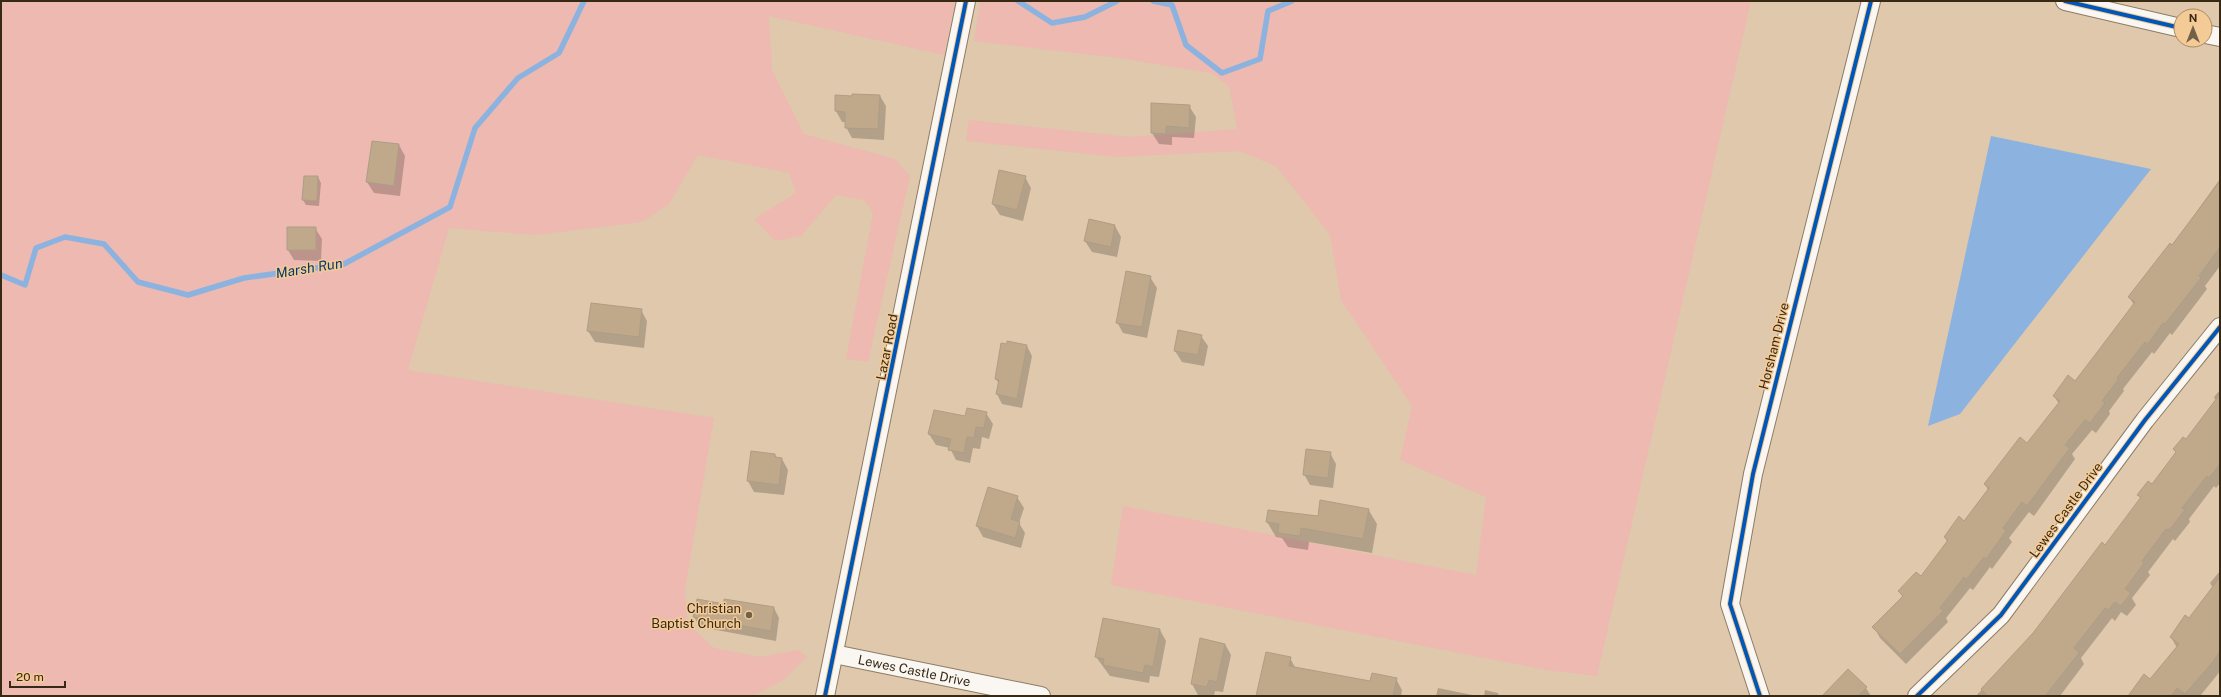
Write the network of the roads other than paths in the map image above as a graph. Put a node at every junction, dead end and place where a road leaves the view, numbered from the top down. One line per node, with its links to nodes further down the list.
1 (966, 1): 6 (street, Lazar Road)
2 (1871, 1): 9 (street, Horsham Drive)
3 (2065, 1): 4 (street)
4 (2173, 26)
5 (2220, 327): 10 (street, Lewes Castle Drive)
6 (834, 654): 7 (street, Lazar Road); 8 (street, Lewes Castle Drive)
7 (825, 696)
8 (1041, 696)
9 (1760, 696)
10 (1917, 696)

